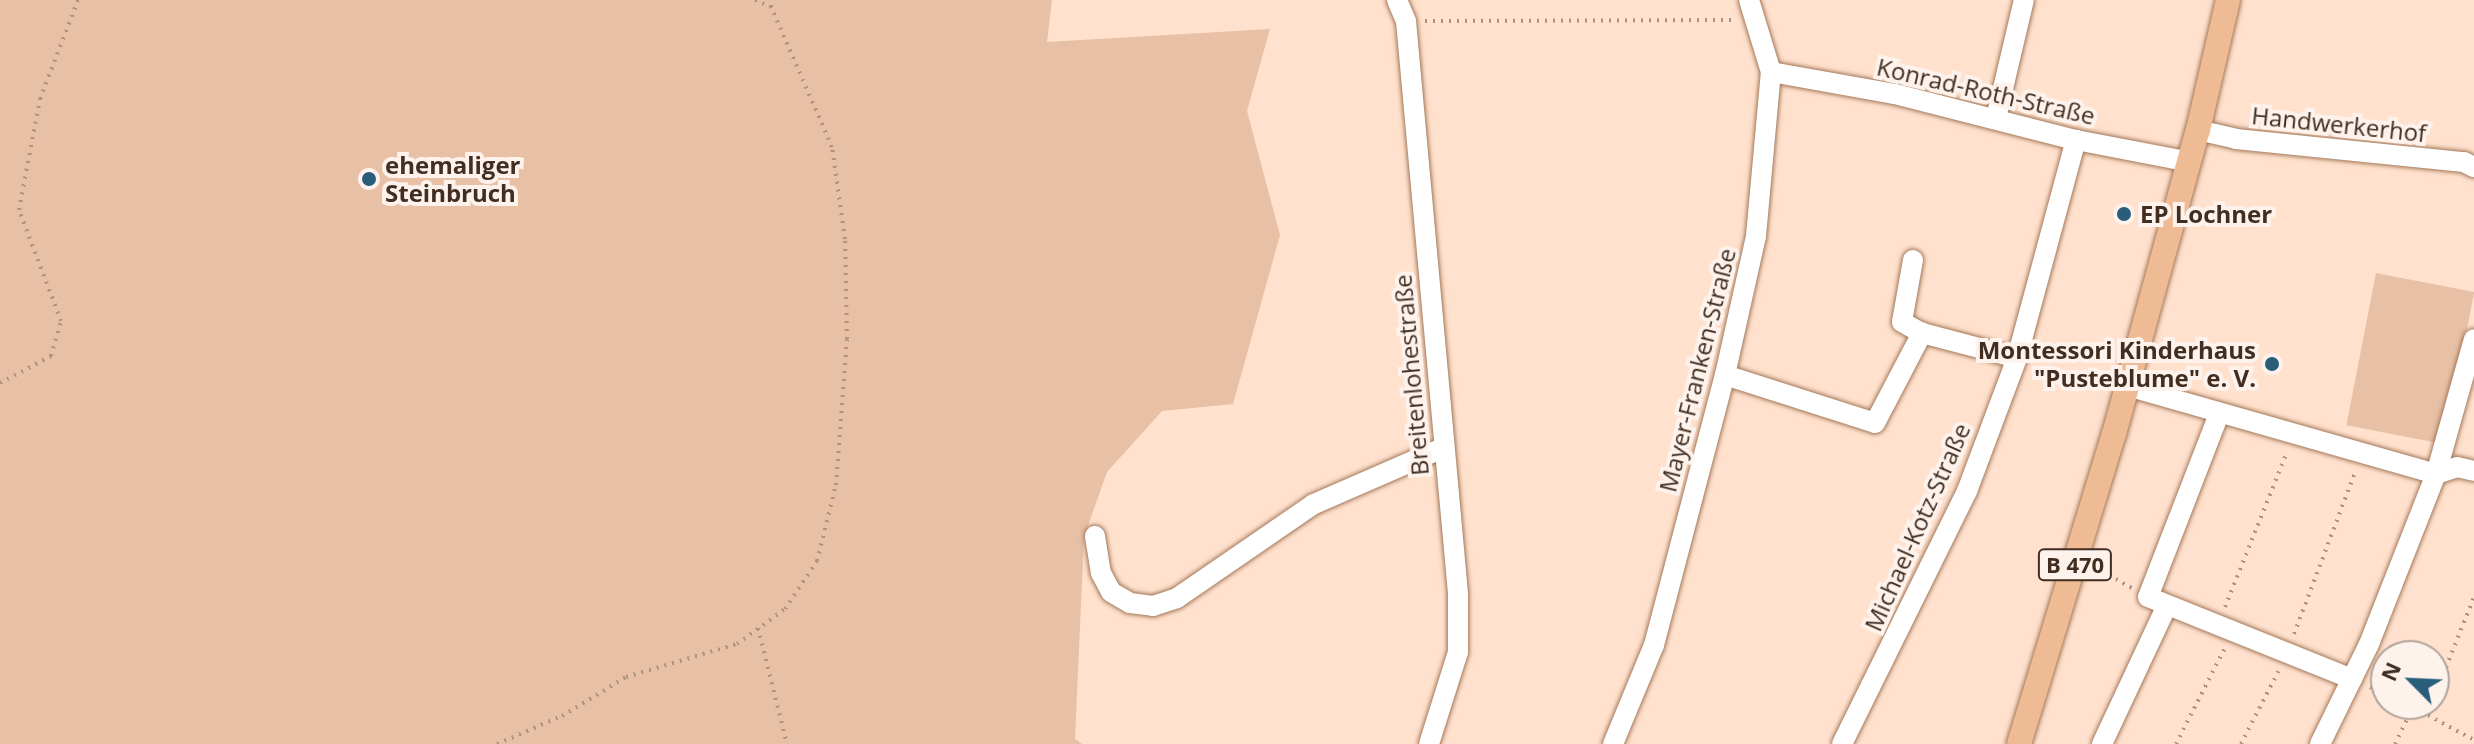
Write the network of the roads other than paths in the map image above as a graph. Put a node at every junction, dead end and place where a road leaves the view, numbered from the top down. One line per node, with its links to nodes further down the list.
1 (1397, 0): 18 (street, Breitenlohestraße)
2 (2024, 0): 6 (street)
3 (2228, 0): 7 (main road, B 470)
4 (1750, 10): 5 (street, Mayer-Franken-Straße)
5 (1771, 72): 6 (street, Konrad-Roth-Straße); 15 (street, Mayer-Franken-Straße)
6 (1996, 118): 8 (street, Konrad-Roth-Straße)
7 (2198, 130): 9 (main road, B 470); 10 (street, Handwerkerhof)
8 (2076, 140): 9 (street, Konrad-Roth-Straße); 14 (street, Michael-Kotz-Straße)
9 (2190, 162): 16 (main road, B 470)
10 (2474, 167)
11 (1913, 260): 12 (street)
12 (1922, 333): 14 (street); 15 (street)
13 (2474, 339): 20 (street)
14 (2017, 358): 26 (street, Michael-Kotz-Straße)
15 (1725, 375): 25 (street, Mayer-Franken-Straße)
16 (2127, 386): 17 (street); 27 (main road, B 470)
17 (2219, 414): 20 (street); 22 (street)
18 (1443, 448): 21 (street); 24 (street, Breitenlohestraße)
19 (2474, 471): 20 (street)
20 (2436, 474): 23 (street)
21 (1095, 536)
22 (2158, 601): 23 (street); 28 (street)
23 (2352, 679): 29 (street)
24 (1429, 744)
25 (1613, 744)
26 (1842, 744)
27 (2019, 744)
28 (2102, 744)
29 (2320, 744)

